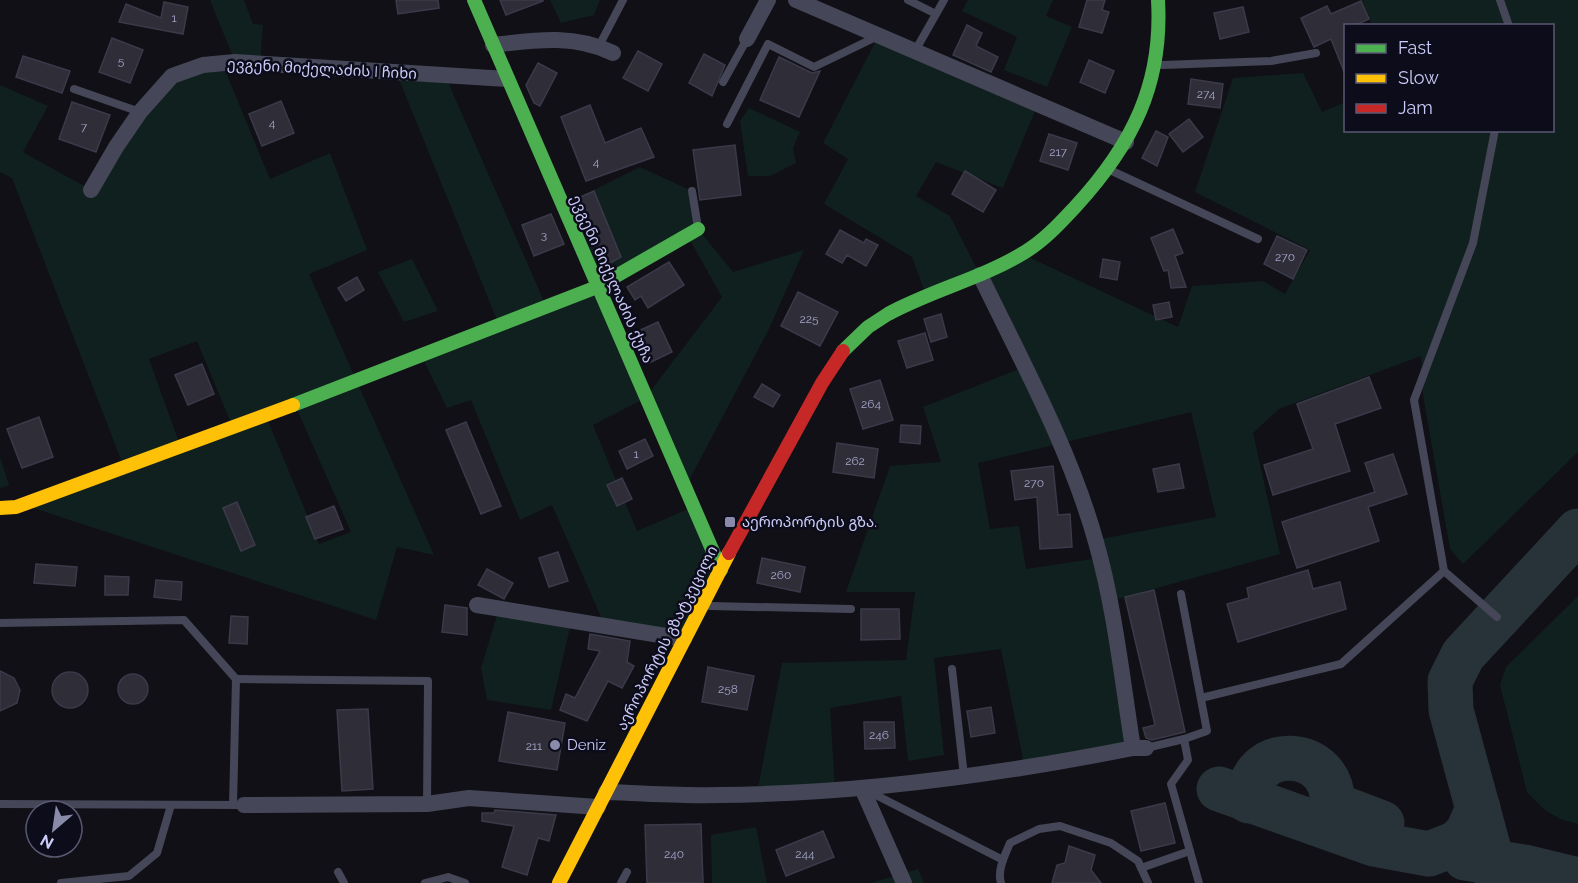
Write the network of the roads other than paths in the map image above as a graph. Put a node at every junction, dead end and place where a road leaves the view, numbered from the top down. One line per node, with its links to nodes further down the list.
1 (474, 0): 13 (main road, ევგენი მიქელაძის ქუჩა)
2 (623, 0): 14 (lane)
3 (768, 0): 12 (street)
4 (796, 0): 11 (street)
5 (908, 0): 9 (lane)
6 (944, 0): 9 (lane)
7 (1158, 0): 17 (main road, აეროპორტის გზატკეცილი)
8 (1500, 0): 10 (lane)
9 (936, 14): 15 (lane)
10 (1508, 24)
11 (879, 35): 15 (street); 22 (lane)
12 (747, 39): 19 (lane)
13 (493, 45): 14 (street); 18 (main road, ევგენი მიქელაძის ქუჩა)
14 (606, 50)
15 (915, 51): 24 (street)
16 (1316, 53): 17 (lane)
17 (1157, 65): 24 (main road, აეროპორტის გზატკეცილი)
18 (507, 79): 21 (street, ევგენი მიქელაძის I ჩიხი); 31 (main road, ევგენი მიქელაძის ქუჩა)
19 (723, 82)
20 (74, 89): 21 (lane)
21 (140, 112): 26 (street, ევგენი მიქელაძის I ჩიხი)
22 (727, 124)
23 (1495, 132): 34 (lane)
24 (1126, 142): 25 (main road, აეროპორტის გზატკეცილი)
25 (1109, 169): 29 (lane); 30 (main road, აეროპორტის გზატკეცილი)
26 (91, 190)
27 (692, 191): 28 (lane)
28 (698, 229): 31 (main road)
29 (1258, 239)
30 (980, 275): 33 (main road, აეროპორტის გზატკეცილი); 46 (street)
31 (597, 287): 32 (main road); 33 (main road, ევგენი მიქელაძის ქუჩა)
32 (0, 508)
33 (721, 570): 37 (main road, აეროპორტის გზატკეცილი)
34 (1444, 571): 39 (lane); 44 (lane)
35 (1181, 594): 44 (lane)
36 (477, 605): 41 (street)
37 (702, 606): 38 (lane); 41 (main road, აეროპორტის გზატკეცილი)
38 (850, 609)
39 (1497, 617)
40 (0, 624): 43 (lane)
41 (684, 639): 49 (main road, აეროპორტის გზატკეცილი)
42 (952, 669): 47 (lane)
43 (236, 679): 51 (lane); 53 (lane)
44 (1201, 698): 45 (lane)
45 (1184, 739): 46 (lane); 54 (lane)
46 (1140, 748): 47 (street)
47 (964, 777): 48 (street)
48 (862, 788): 49 (street); 55 (lane); 65 (street)
49 (602, 799): 51 (street); 63 (main road, აეროპორტის გზატკეცილი)
50 (0, 804): 52 (lane)
51 (427, 804): 53 (street)
52 (171, 805): 53 (lane); 59 (lane)
53 (238, 805)
54 (1190, 851): 56 (lane); 68 (lane)
55 (1003, 860): 56 (lane); 66 (lane)
56 (1141, 868): 67 (lane)
57 (338, 872): 60 (lane)
58 (627, 872): 64 (lane)
59 (61, 883)
60 (344, 883)
61 (425, 883): 62 (lane)
62 (465, 883)
63 (559, 883)
64 (621, 883)
65 (904, 883)
66 (1001, 883)
67 (1148, 883)
68 (1199, 883)

